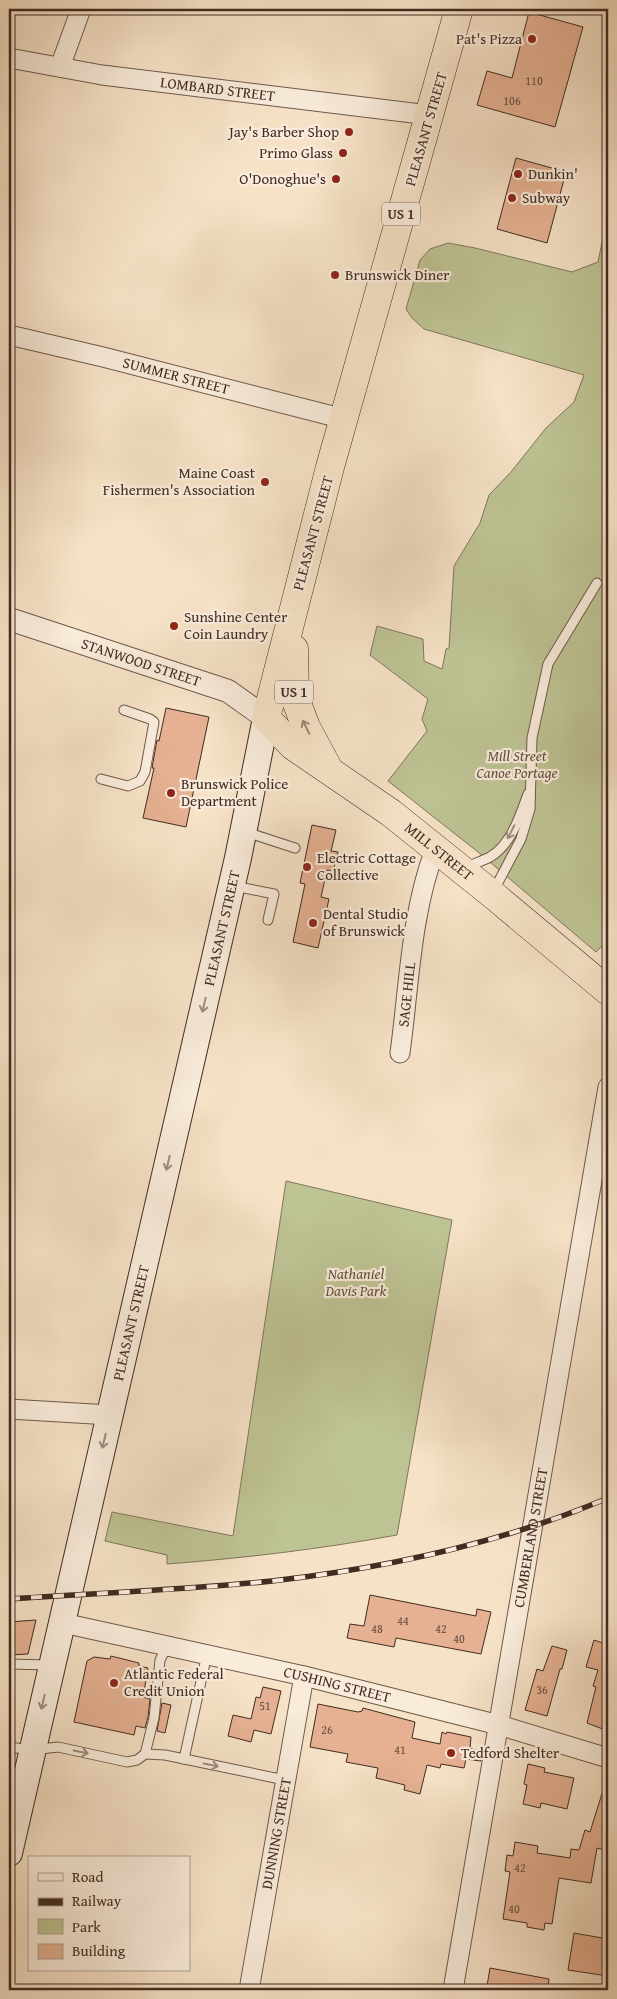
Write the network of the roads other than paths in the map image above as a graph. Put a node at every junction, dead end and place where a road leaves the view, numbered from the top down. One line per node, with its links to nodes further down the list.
1 (81, 9): 4 (street)
2 (459, 9): 5 (highway, PLEASANT STREET / US 1)
3 (9, 58): 4 (street, LOMBARD STREET)
4 (60, 67): 5 (street, LOMBARD STREET)
5 (429, 115): 7 (highway, PLEASANT STREET / US 1)
6 (9, 335): 7 (street, SUMMER STREET)
7 (344, 420): 9 (highway, PLEASANT STREET / US 1)
8 (597, 584): 15 (lane)
9 (294, 606): 12 (highway, PLEASANT STREET); 13 (highway, US 1, one-way to 9)
10 (9, 619): 12 (street, STANWOOD STREET)
11 (124, 710): 14 (lane)
12 (266, 718): 13 (highway, MILL STREET); 16 (main road, PLEASANT STREET)
13 (329, 770): 18 (highway, MILL STREET / US 1)
14 (100, 779)
15 (530, 787): 19 (lane, one-way to 19); 21 (lane)
16 (243, 831): 17 (lane); 20 (main road, PLEASANT STREET)
17 (295, 848)
18 (436, 850): 19 (highway, MILL STREET / US 1); 24 (street, SAGE HILL)
19 (460, 870): 21 (highway, MILL STREET / US 1)
20 (232, 885): 22 (lane); 27 (main road, PLEASANT STREET, one-way to 27)
21 (492, 894): 23 (highway, MILL STREET / US 1)
22 (268, 920)
23 (608, 991)
24 (400, 1053)
25 (608, 1086): 34 (street, CUMBERLAND STREET)
26 (9, 1409): 27 (street)
27 (110, 1415): 28 (main road, PLEASANT STREET, one-way to 28)
28 (63, 1623): 29 (street, CUSHING STREET); 32 (main road, PLEASANT STREET)
29 (168, 1645): 30 (street, CUSHING STREET); 36 (lane)
30 (207, 1654): 33 (street, CUSHING STREET); 38 (lane)
31 (9, 1664): 32 (lane)
32 (52, 1666): 35 (main road, PLEASANT STREET, one-way to 35)
33 (304, 1676): 34 (street, CUSHING STREET); 39 (street, DUNNING STREET)
34 (499, 1725): 37 (street, CUSHING STREET); 43 (street, CUMBERLAND STREET)
35 (21, 1749): 36 (lane, one-way to 36); 40 (main road, PLEASANT STREET)
36 (145, 1754): 38 (lane)
37 (608, 1758)
38 (184, 1759): 39 (lane, one-way to 39)
39 (285, 1780): 42 (street, DUNNING STREET)
40 (12, 1826): 41 (main road, PLEASANT STREET)
41 (9, 1853)
42 (249, 1990)
43 (453, 1990)

